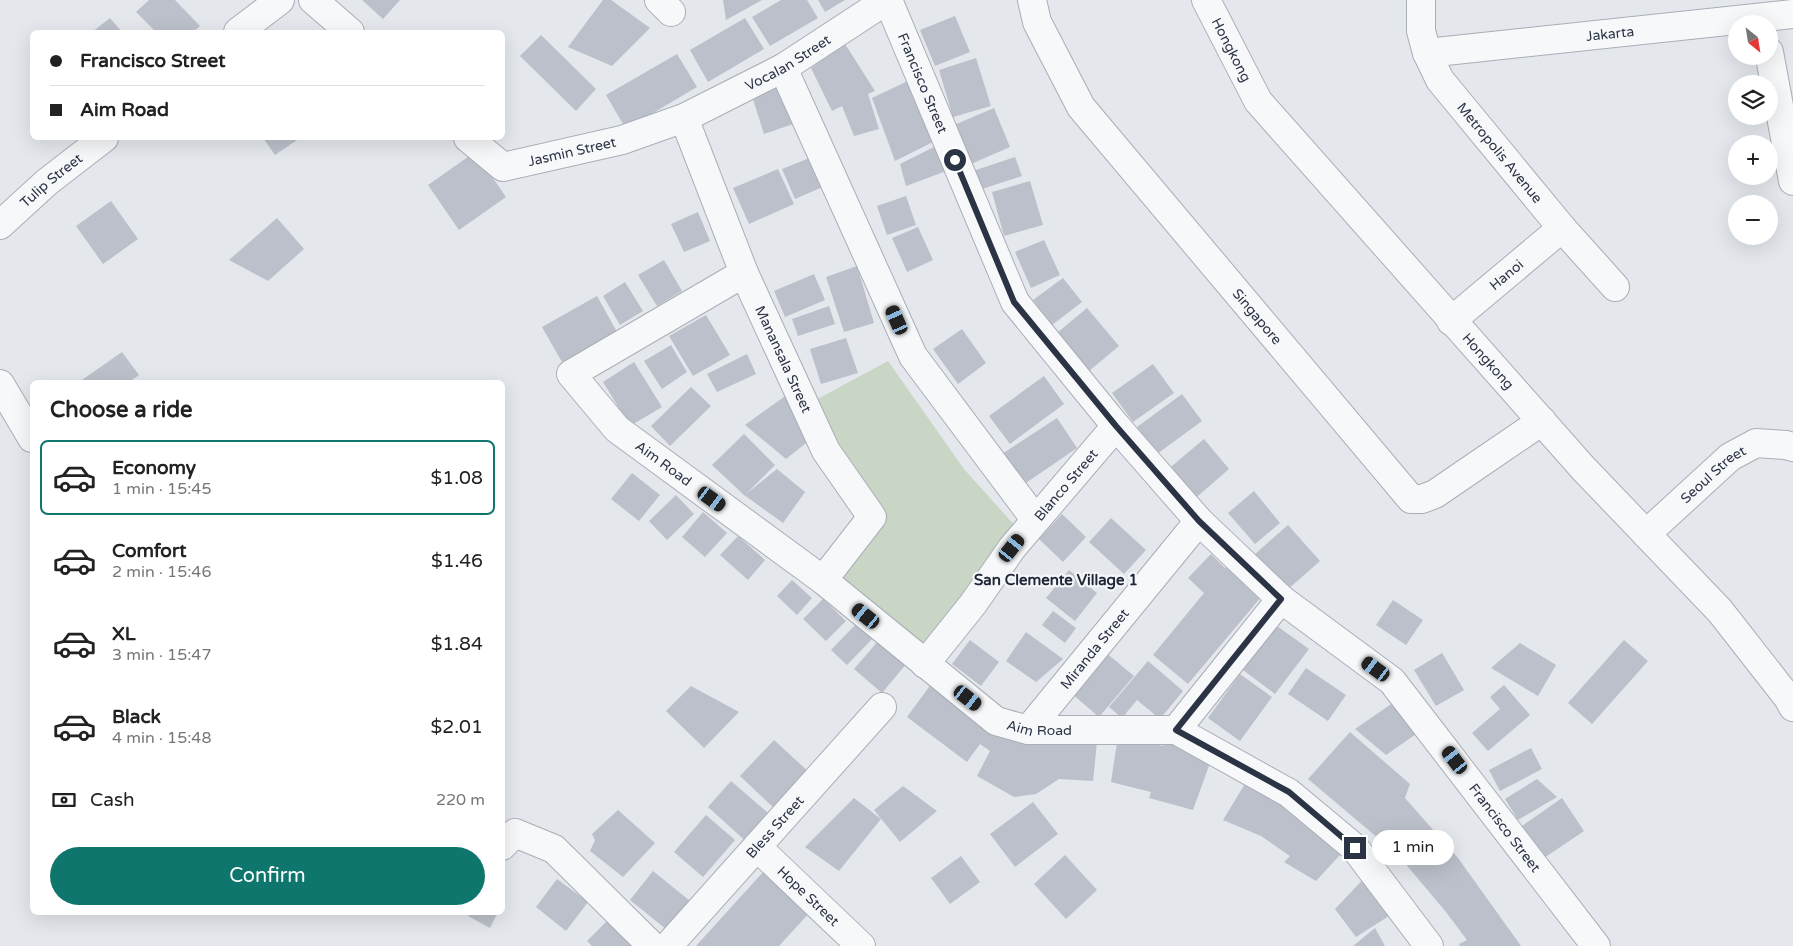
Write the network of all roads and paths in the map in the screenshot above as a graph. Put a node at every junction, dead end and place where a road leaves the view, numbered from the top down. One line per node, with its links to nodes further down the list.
1 (280, 0): 9 (street)
2 (313, 0): 10 (street)
3 (888, 0): 13 (street, Vocalan Street); 25 (street, Francisco Street)
4 (1032, 0): 24 (street, Singapore)
5 (1206, 0): 22 (street, Hongkong)
6 (1422, 0): 11 (street, Metropolis Avenue)
7 (1763, 14): 8 (street, Jakarta); 11 (street, Jakarta)
8 (1793, 14)
9 (241, 30)
10 (348, 30)
11 (1427, 54): 19 (street, Metropolis Avenue)
12 (1771, 65): 17 (street)
13 (783, 68): 14 (street, Vocalan Street); 28 (street)
14 (684, 118): 16 (street, Jasmin Street); 20 (street, Manansala Street)
15 (101, 140): 18 (street, Tulip Street)
16 (470, 140)
17 (1793, 181)
18 (0, 225)
19 (1562, 228): 21 (street, Metropolis Avenue); 22 (street, Hanoi)
20 (744, 273): 31 (street, Manansala Street); 31 (street, Aim Road)
21 (1616, 288)
22 (1451, 321): 24 (street, Hongkong)
23 (0, 384): 26 (street)
24 (1542, 421): 30 (street, Hongkong)
25 (1116, 426): 28 (street, Blanco Street); 29 (street, Francisco Street)
26 (30, 435)
27 (1793, 448): 30 (street, Seoul Street)
28 (1035, 520): 33 (street, Blanco Street)
29 (1199, 521): 32 (street, Francisco Street); 36 (street, Miranda Street)
30 (1646, 534): 35 (street, Hongkong)
31 (822, 580): 33 (street, Aim Road)
32 (1281, 599): 37 (street); 44 (street, Francisco Street)
33 (925, 664): 36 (street, Aim Road)
34 (882, 707): 39 (street, Bless Street)
35 (1793, 707)
36 (1028, 730): 37 (street, Aim Road)
37 (1176, 730): 43 (street, Aim Road)
38 (505, 843): 40 (street)
39 (757, 847): 41 (street, Bless Street); 42 (street, Hope Street)
40 (652, 946)
41 (668, 946)
42 (860, 946)
43 (1429, 946)
44 (1596, 946)

